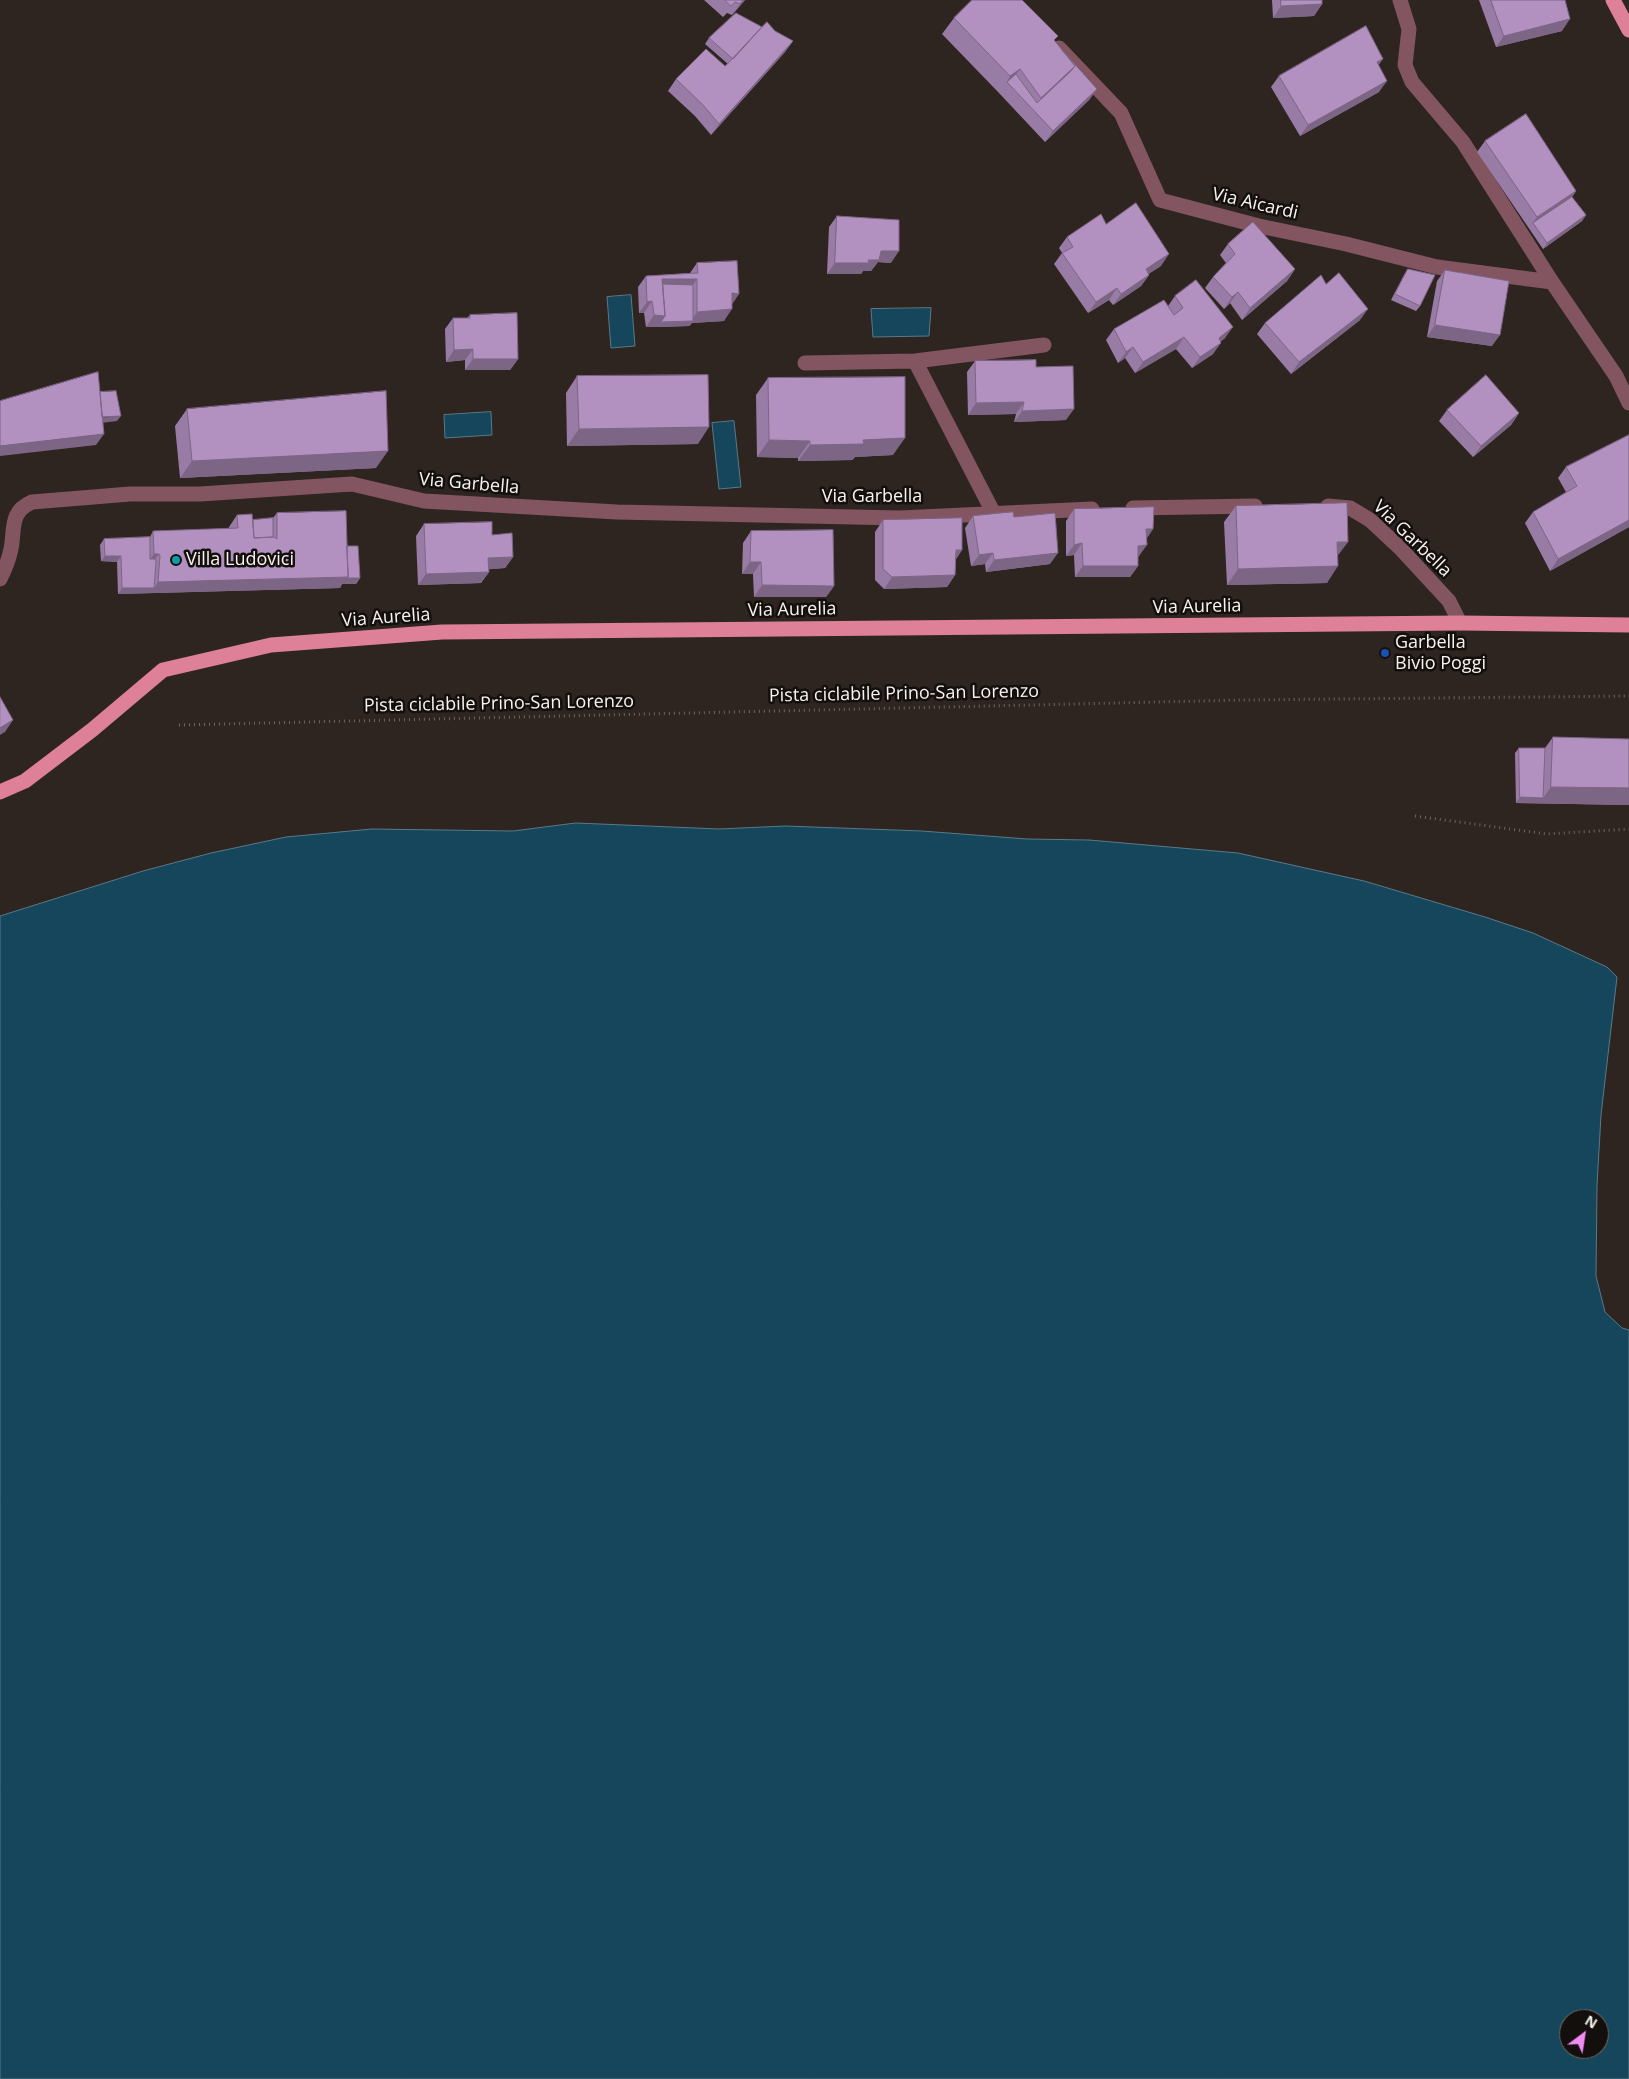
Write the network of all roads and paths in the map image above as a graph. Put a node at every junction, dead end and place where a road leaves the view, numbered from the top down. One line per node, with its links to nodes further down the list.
1 (1400, 0): 5 (street)
2 (1614, 0): 3 (main road)
3 (1629, 30)
4 (1046, 34): 5 (street, Via Aicardi)
5 (1552, 282): 9 (street)
6 (1044, 345): 7 (street)
7 (915, 361): 8 (street); 12 (street)
8 (805, 363)
9 (1629, 403)
10 (1317, 505): 14 (street, Via Garbella)
11 (1265, 506): 12 (street, Via Garbella)
12 (993, 512): 13 (street, Via Garbella)
13 (0, 579)
14 (1460, 623): 15 (main road, Via Aurelia); 18 (main road, Via Aurelia)
15 (1629, 625)
16 (1629, 696): 17 (path, Pista ciclabile Prino-San Lorenzo)
17 (179, 725)
18 (0, 792)
19 (1415, 816): 20 (path)
20 (1629, 829)

